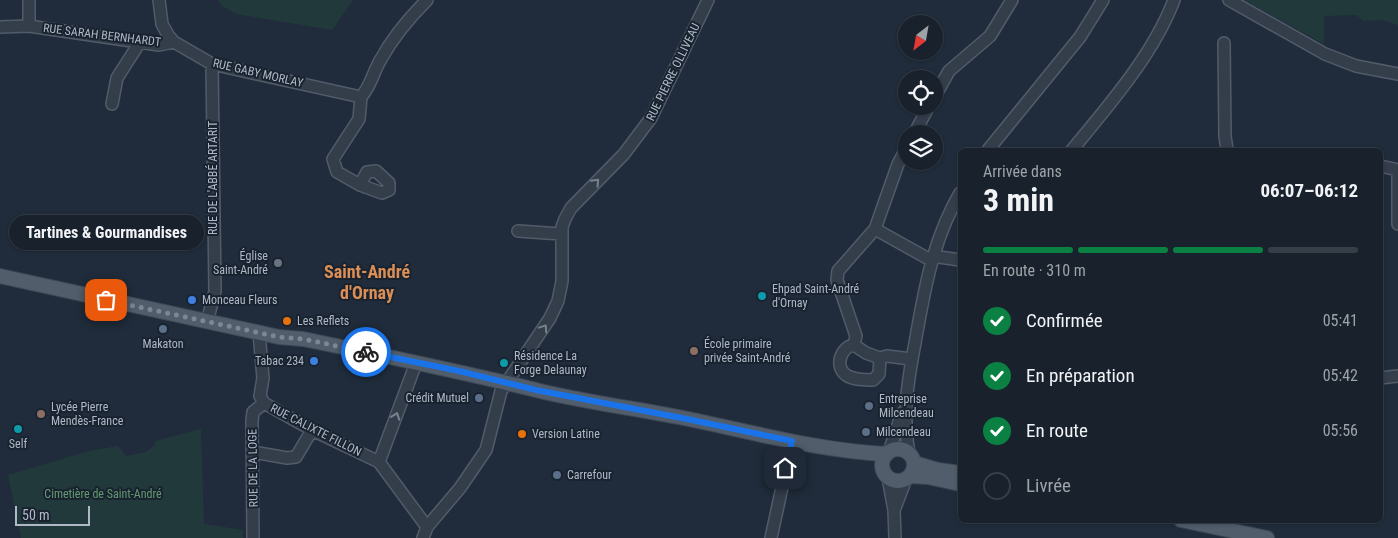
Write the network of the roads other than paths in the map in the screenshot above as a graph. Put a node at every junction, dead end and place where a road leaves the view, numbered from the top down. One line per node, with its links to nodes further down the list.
1 (29, 0): 9 (street, RUE SARAH BERNHARDT)
2 (159, 0): 12 (street, RUE GABY MORLAY)
3 (427, 0): 17 (street)
4 (708, 0): 31 (street, RUE PIERRE OLLIVEAU, one-way to 4)
5 (1012, 0): 16 (street)
6 (1103, 0): 19 (street)
7 (1174, 0): 20 (street)
8 (1229, 0): 15 (street)
9 (29, 26): 10 (street, RUE SARAH BERNHARDT); 11 (street, RUE SARAH BERNHARDT)
10 (0, 27)
11 (140, 42): 12 (street, RUE SARAH BERNHARDT); 18 (street)
12 (174, 42): 14 (street, RUE GABY MORLAY)
13 (1224, 42): 21 (street)
14 (212, 64): 17 (street, RUE GABY MORLAY); 35 (street, RUE DE L'ABBÉ ARTARIT)
15 (1398, 74)
16 (943, 82)
17 (361, 97): 26 (street)
18 (112, 104)
19 (990, 148)
20 (1074, 148)
21 (1227, 148)
22 (898, 164): 29 (street)
23 (1383, 167): 24 (street)
24 (1398, 170)
25 (1398, 174): 28 (street)
26 (360, 184)
27 (958, 196): 32 (street)
28 (1398, 224)
29 (875, 229): 32 (street); 37 (street)
30 (518, 232): 31 (street)
31 (561, 234): 43 (street, RUE PIERRE OLLIVEAU, one-way to 31)
32 (932, 259): 33 (street); 39 (street)
33 (958, 260)
34 (0, 276): 35 (main road)
35 (207, 322): 36 (main road)
36 (259, 333): 40 (main road); 44 (street, RUE CALIXTE FILLON)
37 (854, 346): 38 (street); 38 (street)
38 (880, 358): 39 (street)
39 (911, 359): 45 (street)
40 (416, 362): 43 (main road); 50 (street, one-way to 40)
41 (1398, 376): 42 (street)
42 (1383, 378)
43 (507, 383): 47 (main road); 57 (street, RUE PIERRE OLLIVEAU)
44 (264, 403): 46 (street, RUE CALIXTE FILLON); 48 (street, RUE DE LA LOGE)
45 (905, 404): 49 (street); 51 (street)
46 (312, 430): 48 (street); 50 (street, RUE CALIXTE FILLON)
47 (792, 441): 49 (main road); 53 (main road); 59 (street)
48 (252, 452): 58 (street, RUE DE LA LOGE)
49 (888, 453): 51 (main road); 53 (main road)
50 (379, 462): 57 (street)
51 (910, 468): 52 (main road); 53 (main road); 54 (main road); 55 (street)
52 (958, 473)
53 (886, 474): 55 (street)
54 (958, 484)
55 (894, 510): 60 (street)
56 (1194, 523): 61 (main road)
57 (425, 532)
58 (253, 538)
59 (771, 538)
60 (895, 538)
61 (1267, 538)

